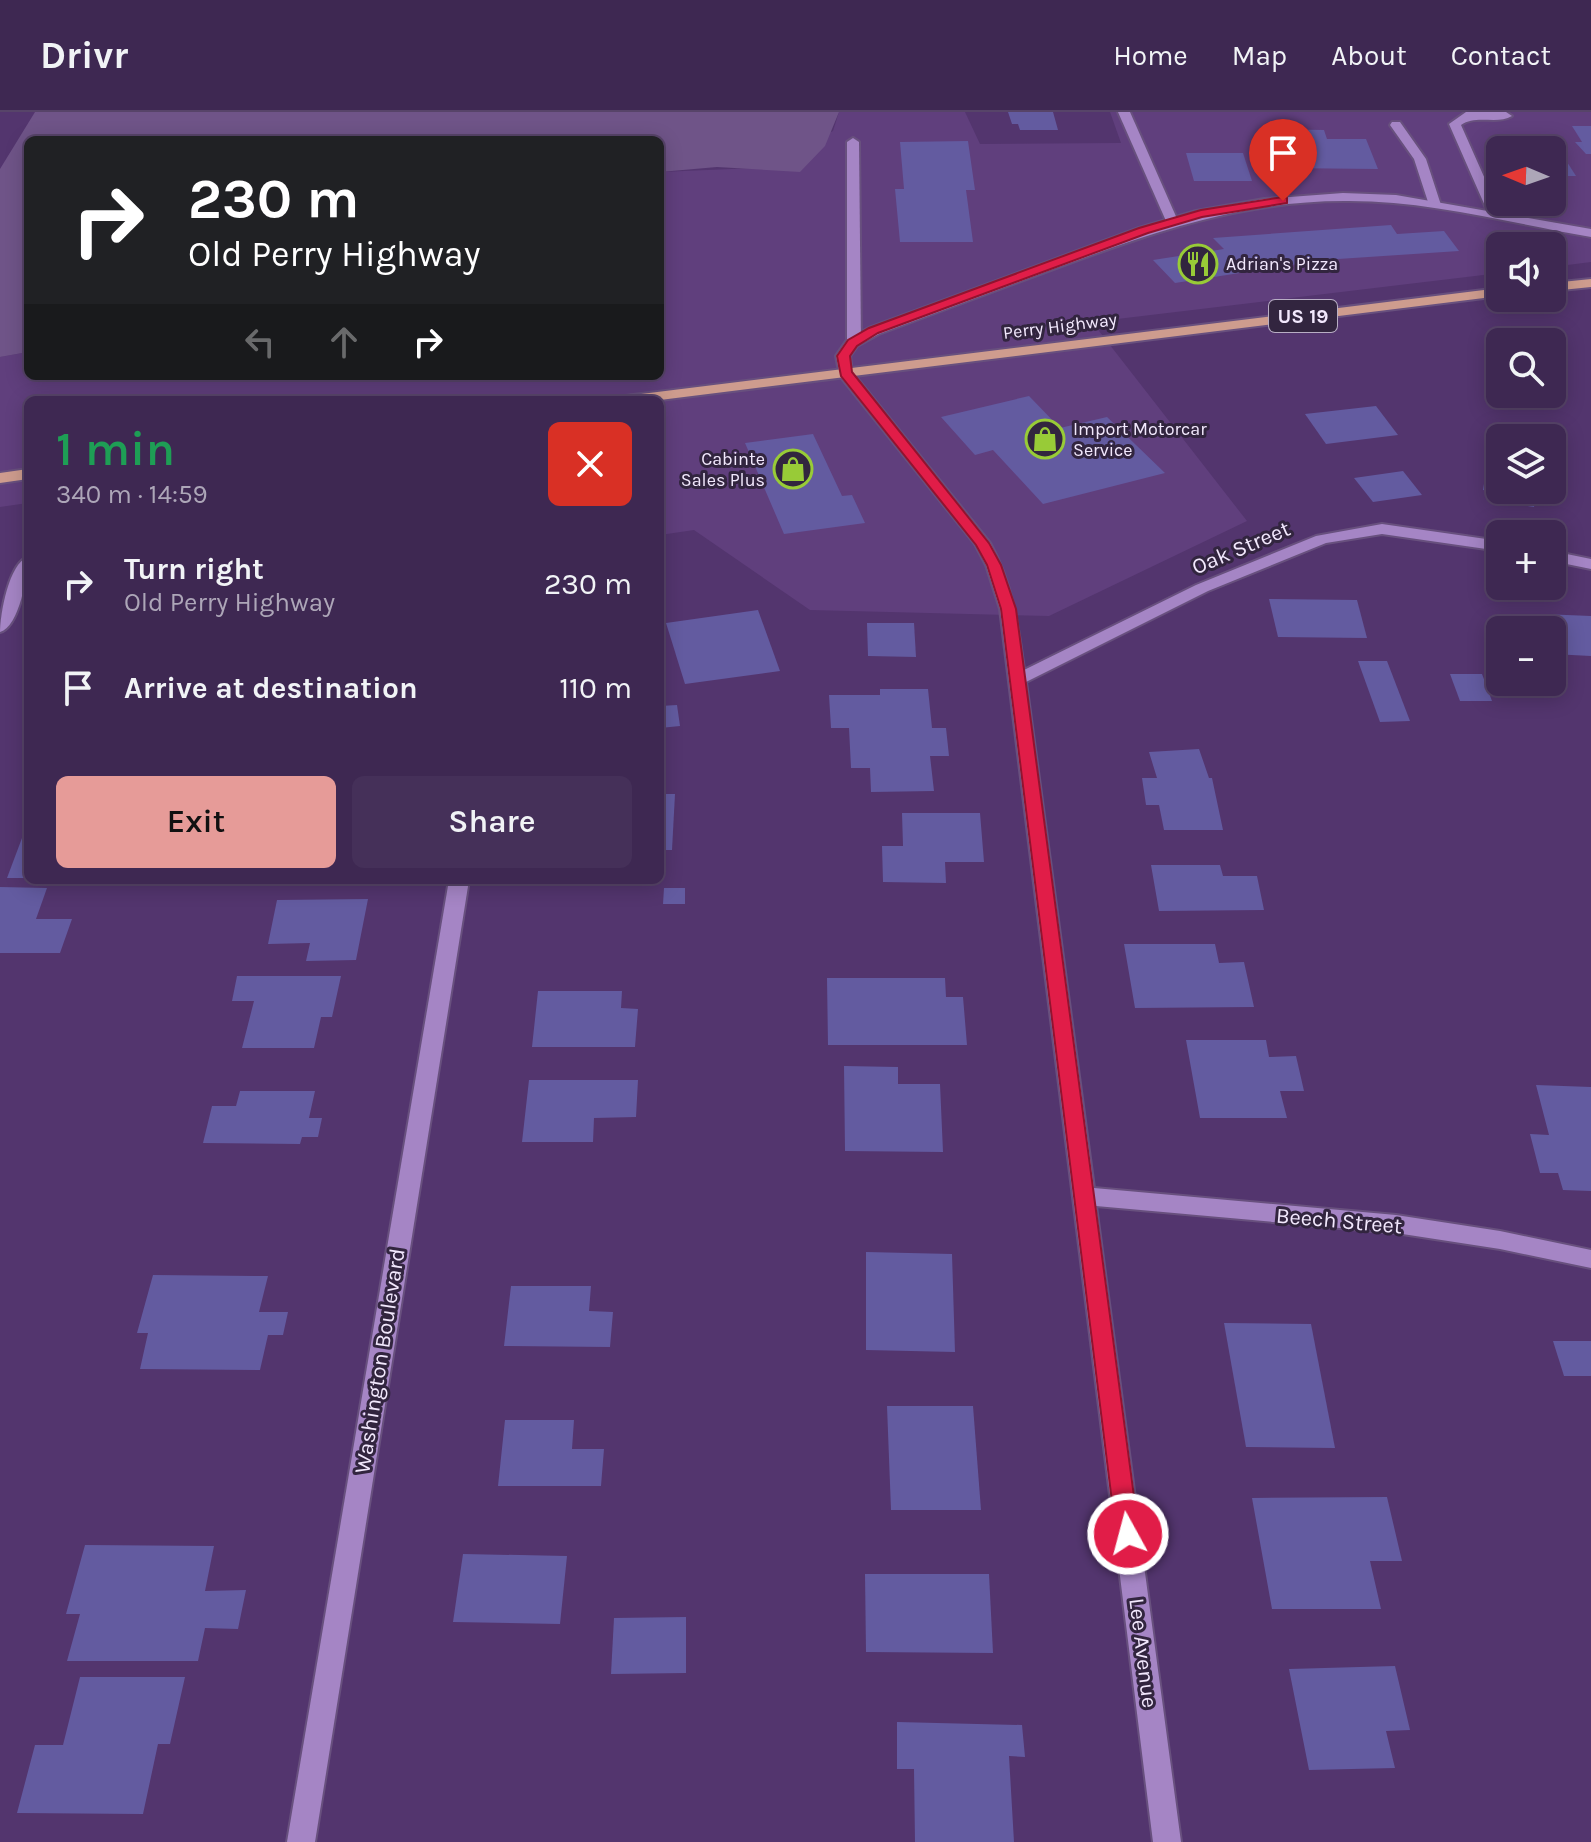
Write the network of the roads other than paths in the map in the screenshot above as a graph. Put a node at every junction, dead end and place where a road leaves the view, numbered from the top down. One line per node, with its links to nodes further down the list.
1 (1124, 112): 9 (street)
2 (1506, 116): 5 (street)
3 (1396, 125): 6 (street)
4 (853, 142): 14 (street)
5 (1486, 195)
6 (1435, 205): 7 (street); 9 (street)
7 (1486, 214)
8 (1500, 216): 10 (street)
9 (1172, 221): 14 (street)
10 (1591, 233)
11 (1591, 283): 12 (main road)
12 (1566, 286)
13 (1486, 294): 15 (main road, Perry Highway / US 19)
14 (854, 342): 15 (street)
15 (845, 373): 16 (main road, Perry Highway / US 19); 24 (street, Lee Avenue)
16 (658, 396)
17 (24, 475): 18 (main road)
18 (0, 478)
19 (1486, 544): 24 (street, Oak Street)
20 (1566, 559): 21 (street)
21 (1591, 564)
22 (24, 571): 23 (street)
23 (0, 627)
24 (1017, 680): 26 (street, Lee Avenue)
25 (458, 884): 28 (street, Washington Boulevard)
26 (1084, 1196): 27 (street, Beech Street); 29 (street, Lee Avenue)
27 (1591, 1259)
28 (301, 1842)
29 (1167, 1842)

